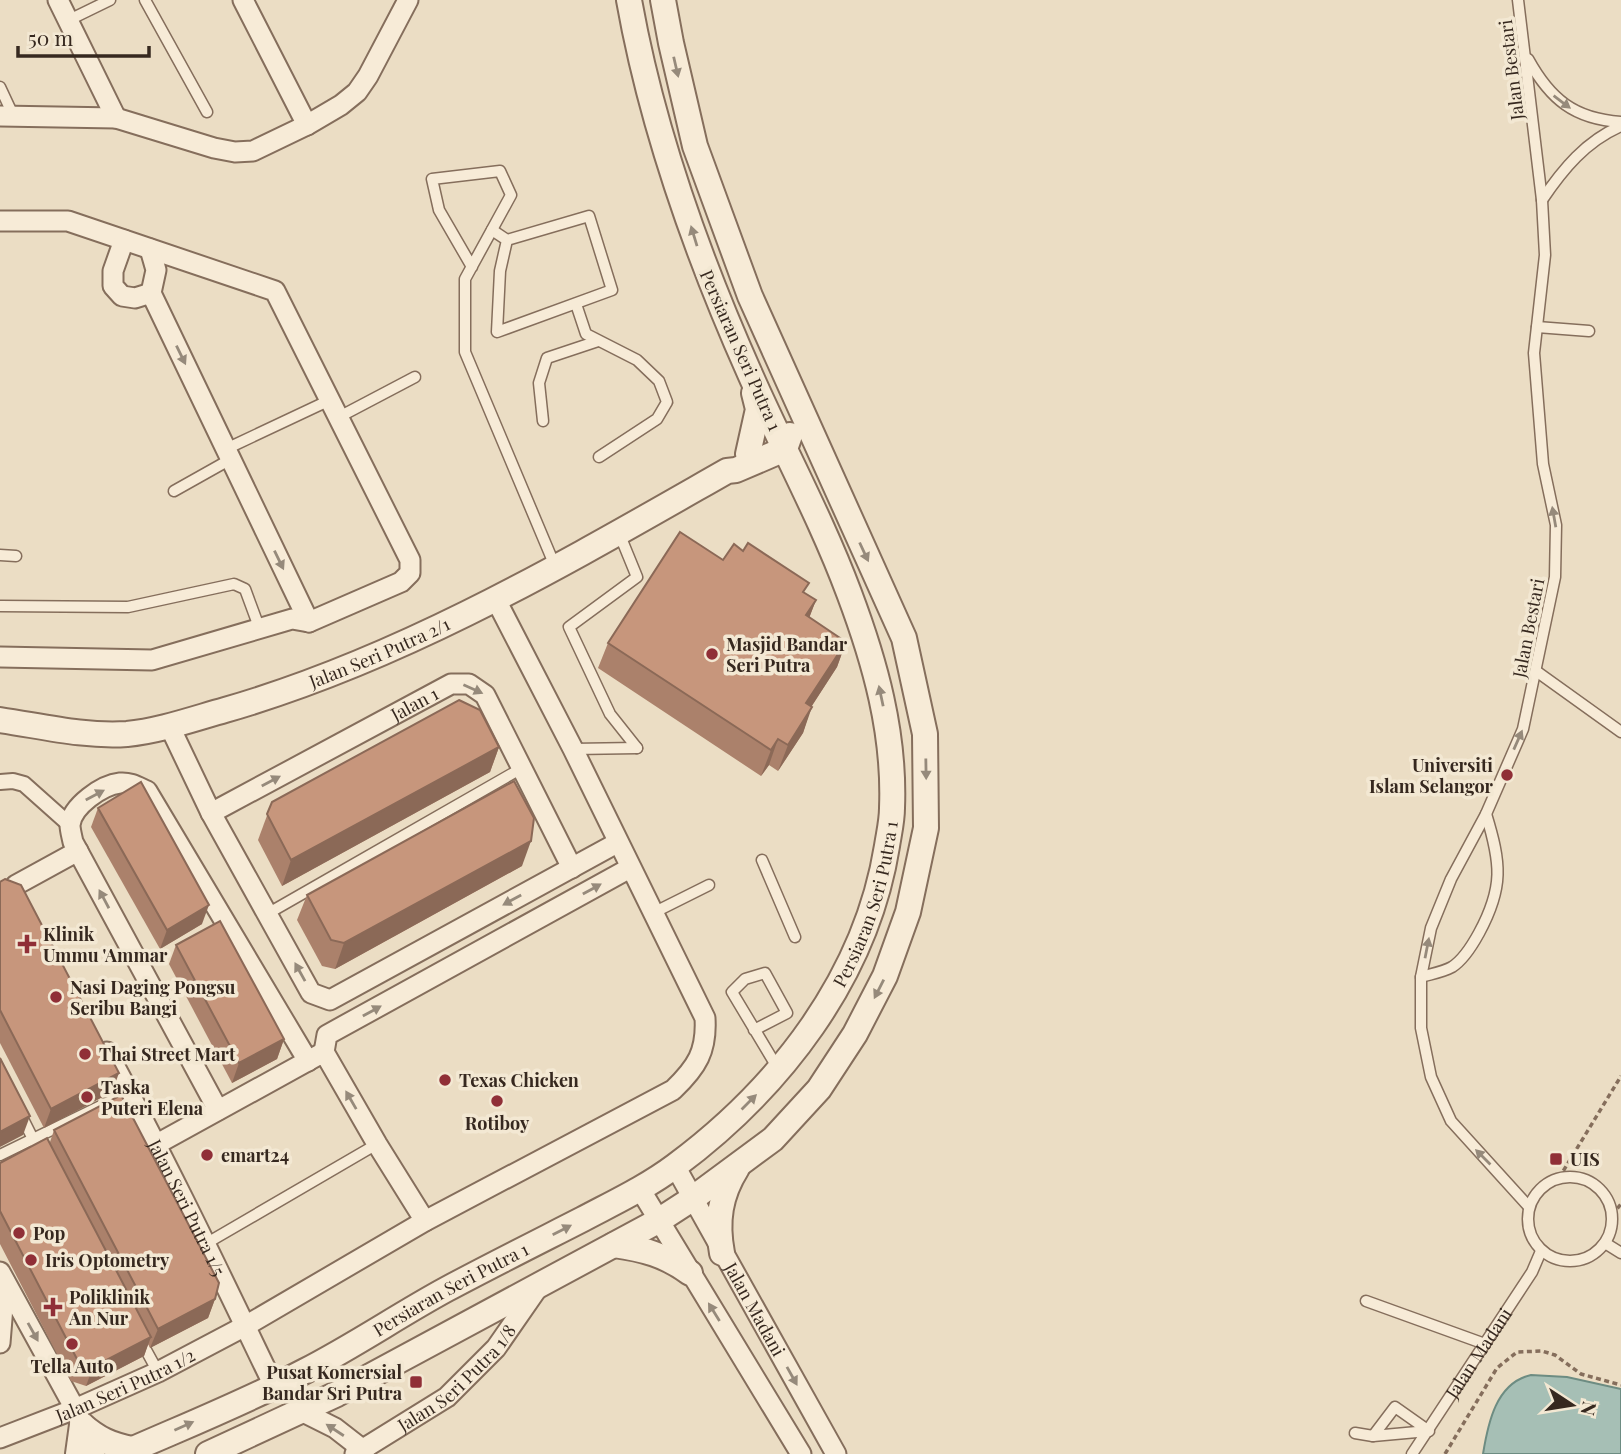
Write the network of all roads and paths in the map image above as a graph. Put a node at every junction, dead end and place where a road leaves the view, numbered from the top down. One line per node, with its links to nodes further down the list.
1 (58, 0): 9 (street)
2 (110, 0): 9 (lane)
3 (145, 0): 12 (lane)
4 (243, 0): 16 (street)
5 (408, 0): 16 (street)
6 (629, 0): 30 (street, Persiaran Seri Putra 1, one-way to 6)
7 (663, 0): 25 (street, Persiaran Seri Putra 1, one-way to 25)
8 (1518, 0): 10 (lane, Jalan Bestari)
9 (69, 20): 14 (street)
10 (1524, 52): 15 (lane, one-way to 15); 17 (lane, Jalan Bestari)
11 (0, 87): 13 (lane)
12 (207, 113)
13 (7, 116): 14 (street)
14 (116, 118): 16 (street)
15 (1621, 124): 17 (lane)
16 (307, 125)
17 (1542, 200): 27 (lane, Jalan Bestari)
18 (0, 221): 20 (street)
19 (492, 230): 21 (lane); 23 (lane); 23 (lane)
20 (124, 240): 22 (street); 24 (street)
21 (507, 240): 26 (lane); 26 (lane)
22 (150, 248): 24 (street); 32 (street)
23 (472, 267): 44 (lane)
24 (151, 293): 35 (street, one-way to 35)
25 (750, 296): 34 (street); 40 (street, Persiaran Seri Putra 1)
26 (576, 304): 29 (lane)
27 (1537, 327): 28 (lane); 50 (lane, Jalan Bestari, one-way to 27)
28 (1589, 331)
29 (598, 341): 33 (lane); 36 (lane)
30 (750, 375): 34 (street, Persiaran Seri Putra 1); 37 (street)
31 (415, 377): 32 (lane)
32 (334, 409): 35 (lane); 47 (street)
33 (543, 421)
34 (785, 441): 37 (street, Jalan Seri Putra 2/1); 39 (street, Persiaran Seri Putra 1); 40 (street)
35 (228, 454): 38 (lane); 47 (street, one-way to 47)
36 (598, 457)
37 (750, 459): 39 (street); 41 (street, Jalan Seri Putra 2/1)
38 (174, 491)
39 (815, 511): 74 (street, Persiaran Seri Putra 1, one-way to 39)
40 (851, 525): 84 (street, Persiaran Seri Putra 1, one-way to 84)
41 (619, 532): 44 (street, Jalan Seri Putra 2/1); 54 (lane)
42 (0, 555): 43 (lane)
43 (16, 556)
44 (555, 566): 45 (street, Jalan Seri Putra 2/1)
45 (495, 598): 52 (street, Jalan Seri Putra 2/1); 54 (street, Jalan Seri Putra 1/2)
46 (0, 606): 48 (lane)
47 (309, 622): 48 (street)
48 (259, 627): 49 (street)
49 (0, 657)
50 (1536, 671): 53 (lane); 58 (lane, Jalan Bestari, one-way to 50)
51 (0, 720): 52 (street, Jalan Seri Putra 2/1)
52 (169, 725): 57 (street)
53 (1621, 732)
54 (573, 749): 60 (street, Jalan Seri Putra 1/2)
55 (522, 768): 57 (street, Jalan 1, one-way to 55); 63 (street, Jalan 1); 68 (lane)
56 (0, 782): 59 (street)
57 (211, 813): 68 (street)
58 (1486, 814): 70 (lane, Jalan Bestari, one-way to 58); 70 (lane)
59 (70, 825): 61 (street); 73 (street, one-way to 73)
60 (617, 843): 63 (street); 64 (street, Jalan Seri Putra 1/2)
61 (78, 851): 66 (street); 78 (street, one-way to 61)
62 (762, 860): 69 (lane)
63 (572, 868): 68 (street, one-way to 68)
64 (630, 868): 67 (street, Jalan Seri Putra 1/2); 73 (street, one-way to 64)
65 (709, 885): 67 (lane)
66 (13, 887)
67 (653, 913): 92 (street, Jalan Seri Putra 1/2)
68 (267, 914)
69 (795, 937)
70 (1421, 977): 90 (lane, Jalan Bestari, one-way to 70)
71 (754, 1030): 71 (lane); 74 (lane)
72 (96, 1031): 76 (street, Jalan Seri Putra 1/5)
73 (316, 1057): 78 (street); 81 (street, one-way to 73)
74 (779, 1071): 85 (street, Persiaran Seri Putra 1, one-way to 74)
75 (1621, 1076): 86 (path)
76 (129, 1092): 79 (lane); 80 (street, Jalan Seri Putra 1/5)
77 (16, 1106): 79 (lane)
78 (218, 1110): 80 (street)
79 (32, 1138): 82 (lane); 83 (lane)
80 (157, 1144): 94 (street, Jalan Seri Putra 1/5)
81 (377, 1144): 92 (street); 94 (lane)
82 (0, 1155)
83 (46, 1163)
84 (739, 1164): 88 (street, Persiaran Seri Putra 1); 98 (street)
85 (675, 1166): 87 (street, Persiaran Seri Putra 1); 88 (street, Jalan Madani)
86 (1559, 1178): 90 (lane); 91 (lane)
87 (640, 1189): 93 (street, Jalan Madani); 109 (street, Persiaran Seri Putra 1, one-way to 87)
88 (692, 1199): 93 (street, Persiaran Seri Putra 1); 98 (street, Jalan Madani)
89 (1621, 1204): 91 (path)
90 (1529, 1207): 97 (lane)
91 (1612, 1215): 95 (lane)
92 (425, 1221): 104 (street, Jalan Seri Putra 1/2)
93 (658, 1221): 96 (street, Persiaran Seri Putra 1); 100 (street, Jalan Madani)
94 (206, 1243): 104 (street, Jalan Seri Putra 1/5)
95 (1605, 1243): 97 (lane); 99 (lane)
96 (614, 1245): 100 (street); 102 (street, Persiaran Seri Putra 1)
97 (1541, 1251): 107 (lane, Jalan Madani)
98 (722, 1253): 126 (street, Jalan Madani, one-way to 126)
99 (1621, 1253)
100 (690, 1273): 125 (street, Jalan Madani, one-way to 100)
101 (2, 1277): 106 (street); 115 (street, one-way to 115)
102 (540, 1285): 113 (street, Persiaran Seri Putra 1); 121 (street, Jalan Seri Putra 1/8)
103 (1366, 1301): 107 (lane)
104 (247, 1325): 108 (street, Jalan Seri Putra 1/5); 110 (street, Jalan Seri Putra 1/2)
105 (138, 1335): 110 (lane)
106 (0, 1343)
107 (1485, 1344): 116 (lane, Jalan Madani)
108 (259, 1355): 109 (street); 112 (street, Jalan Seri Putra 1/5)
109 (309, 1369): 112 (street, Persiaran Seri Putra 1)
110 (158, 1371): 115 (street, Jalan Seri Putra 1/2)
111 (1621, 1385): 128 (path)
112 (274, 1386): 113 (street); 120 (street, Persiaran Seri Putra 1, one-way to 112)
113 (337, 1394): 114 (street, Persiaran Seri Putra 1)
114 (301, 1411): 121 (street, one-way to 114); 124 (street, Persiaran Seri Putra 1)
115 (78, 1417): 119 (street, Jalan Seri Putra 1/2); 120 (street); 122 (street); 123 (street)
116 (1429, 1431): 118 (lane); 118 (lane); 127 (lane, Jalan Madani)
117 (1355, 1433): 118 (lane)
118 (1373, 1436)
119 (0, 1438)
120 (127, 1452)
121 (360, 1452)
122 (78, 1454)
123 (95, 1454)
124 (208, 1454)
125 (801, 1454)
126 (836, 1454)
127 (1412, 1454)
128 (1445, 1454)

